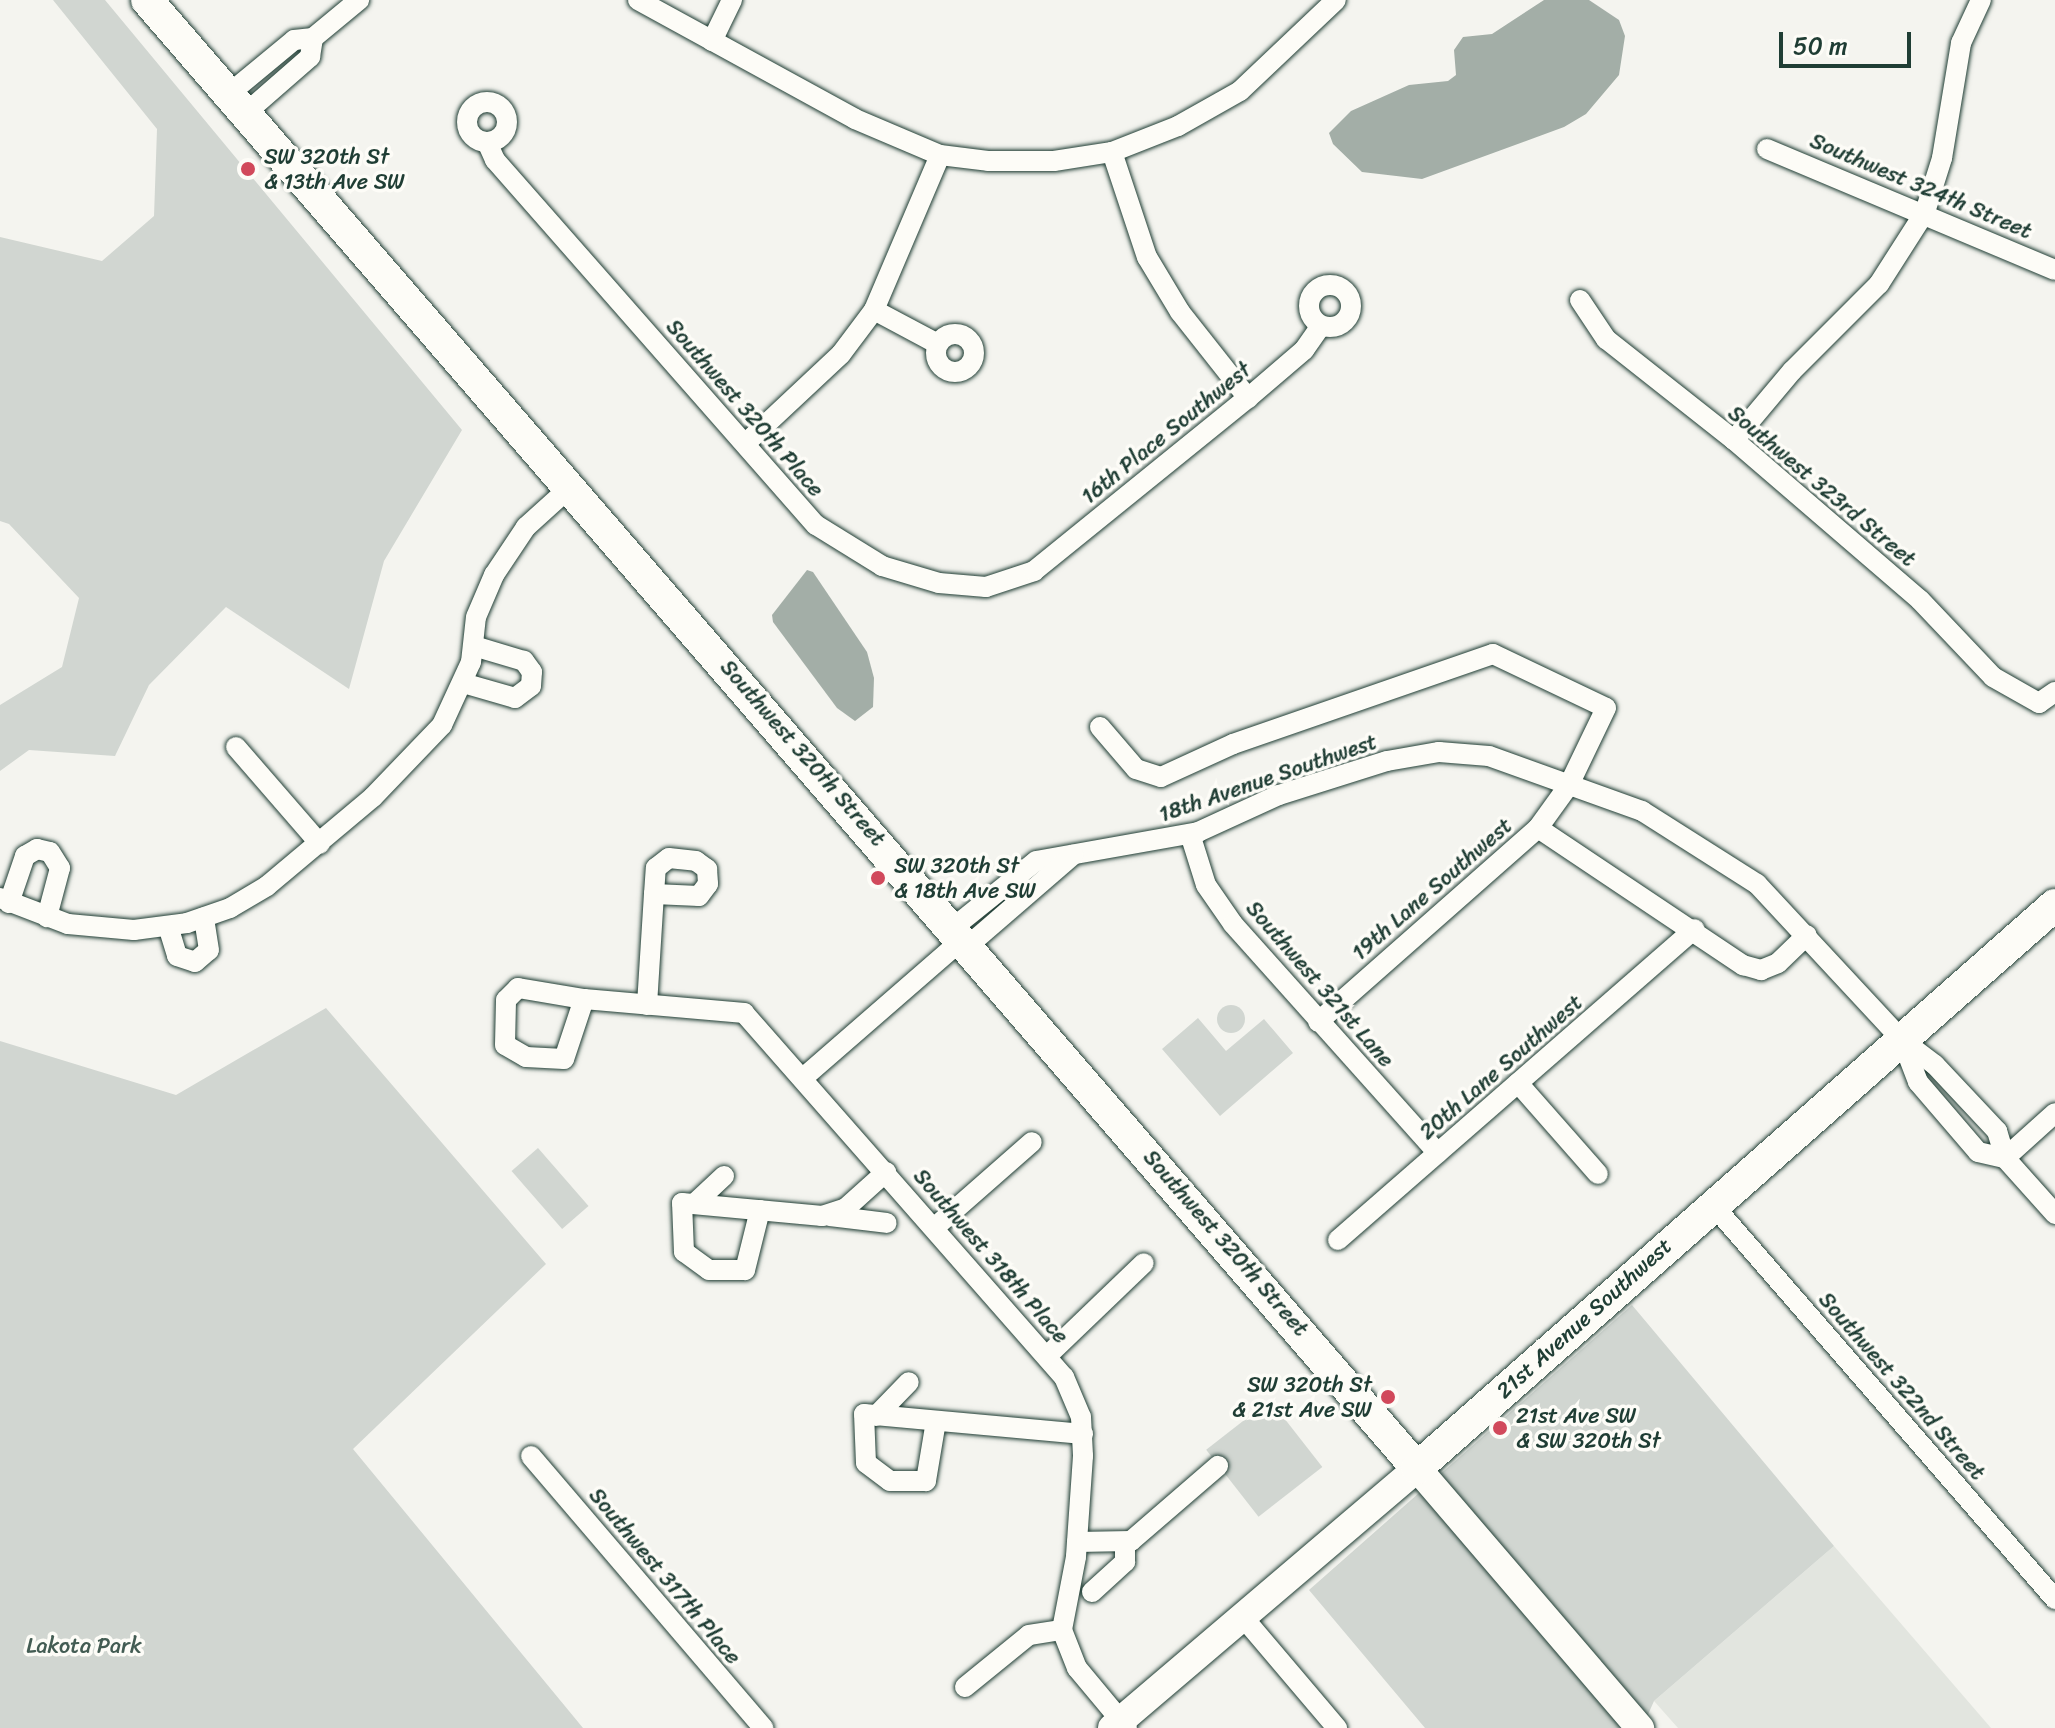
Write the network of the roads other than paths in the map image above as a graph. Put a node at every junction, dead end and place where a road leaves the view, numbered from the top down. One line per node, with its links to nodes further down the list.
1 (147, 0): 8 (main road, Southwest 320th Street)
2 (359, 0): 8 (street)
3 (638, 0): 7 (street)
4 (732, 0): 7 (street)
5 (1336, 0): 11 (street)
6 (1981, 0): 13 (street)
7 (712, 41): 12 (street)
8 (238, 102): 22 (main road, Southwest 320th Street)
9 (487, 142): 21 (street, Southwest 320th Place)
10 (1767, 149): 13 (street, Southwest 324th Street)
11 (1112, 152): 12 (street); 19 (street)
12 (940, 155): 16 (street)
13 (1925, 212): 14 (street, Southwest 324th Street); 20 (street)
14 (2055, 270)
15 (1580, 300): 20 (street, Southwest 323rd Street)
16 (874, 310): 18 (street); 21 (street)
17 (1321, 326): 19 (street, 16th Place Southwest)
18 (938, 344)
19 (1248, 398): 23 (street, 16th Place Southwest)
20 (1734, 440): 26 (street, Southwest 323rd Street)
21 (746, 443): 23 (street, Southwest 320th Place)
22 (569, 488): 24 (street); 41 (main road, Southwest 320th Street)
23 (1034, 571)
24 (474, 646): 25 (street); 25 (street)
25 (463, 683): 32 (street)
26 (2047, 697)
27 (1100, 727): 29 (street, 19th Lane Southwest)
28 (236, 747): 32 (street)
29 (1569, 785): 30 (street, 19th Lane Southwest); 31 (street, 18th Avenue Southwest); 40 (street, 18th Avenue Southwest)
30 (1538, 828): 39 (street); 44 (street, 19th Lane Southwest)
31 (1190, 834): 41 (street, 18th Avenue Southwest); 44 (street, Southwest 321st Lane)
32 (320, 844): 37 (street)
33 (654, 894): 43 (street)
34 (5, 900): 36 (street); 36 (street)
35 (2055, 905): 45 (main road, 21st Avenue Southwest)
36 (47, 917): 38 (street)
37 (204, 917): 38 (street); 38 (street)
38 (168, 926)
39 (1695, 929): 40 (street); 47 (street, 20th Lane Southwest)
40 (1807, 935): 45 (street, 18th Avenue Southwest)
41 (962, 937): 46 (street, 18th Avenue Southwest); 71 (main road, Southwest 320th Street)
42 (584, 999): 42 (street, Southwest 318th Place); 43 (street, Southwest 318th Place)
43 (647, 1005): 46 (street, Southwest 318th Place)
44 (1318, 1022): 50 (street, Southwest 321st Lane)
45 (1902, 1040): 51 (street, 18th Avenue Southwest); 56 (main road, 21st Avenue Southwest)
46 (803, 1078): 52 (street, Southwest 318th Place)
47 (1518, 1083): 50 (street, 20th Lane Southwest); 53 (street)
48 (2055, 1113): 51 (street)
49 (1032, 1142): 61 (street)
50 (1438, 1153): 62 (street, 20th Lane Southwest)
51 (2005, 1158): 58 (street, 18th Avenue Southwest)
52 (886, 1172): 59 (street); 61 (street, Southwest 318th Place)
53 (1598, 1174)
54 (724, 1176): 55 (street)
55 (694, 1204): 57 (street); 57 (street)
56 (1713, 1205): 71 (main road, 21st Avenue Southwest); 75 (street, Southwest 322nd Street)
57 (760, 1210): 59 (street)
58 (2055, 1214)
59 (822, 1216): 60 (street)
60 (887, 1223)
61 (934, 1228): 64 (street, Southwest 318th Place)
62 (1338, 1240)
63 (1144, 1263): 64 (street)
64 (1047, 1356): 68 (street, Southwest 318th Place)
65 (909, 1382): 66 (street)
66 (876, 1416): 67 (street); 67 (street)
67 (936, 1421): 68 (street)
68 (1083, 1434): 72 (street, Southwest 318th Place)
69 (531, 1456): 80 (street, Southwest 317th Place)
70 (1218, 1466): 73 (street)
71 (1417, 1468): 76 (main road, 21st Avenue Southwest); 82 (main road, Southwest 320th Street)
72 (1077, 1542): 73 (street); 77 (street, Southwest 318th Place)
73 (1125, 1543): 74 (street)
74 (1092, 1592)
75 (2055, 1599)
76 (1242, 1616): 79 (main road, 21st Avenue Southwest); 81 (street)
77 (1062, 1630): 78 (street); 79 (street)
78 (965, 1687)
79 (1120, 1726)
80 (763, 1728)
81 (1337, 1728)
82 (1640, 1728)

